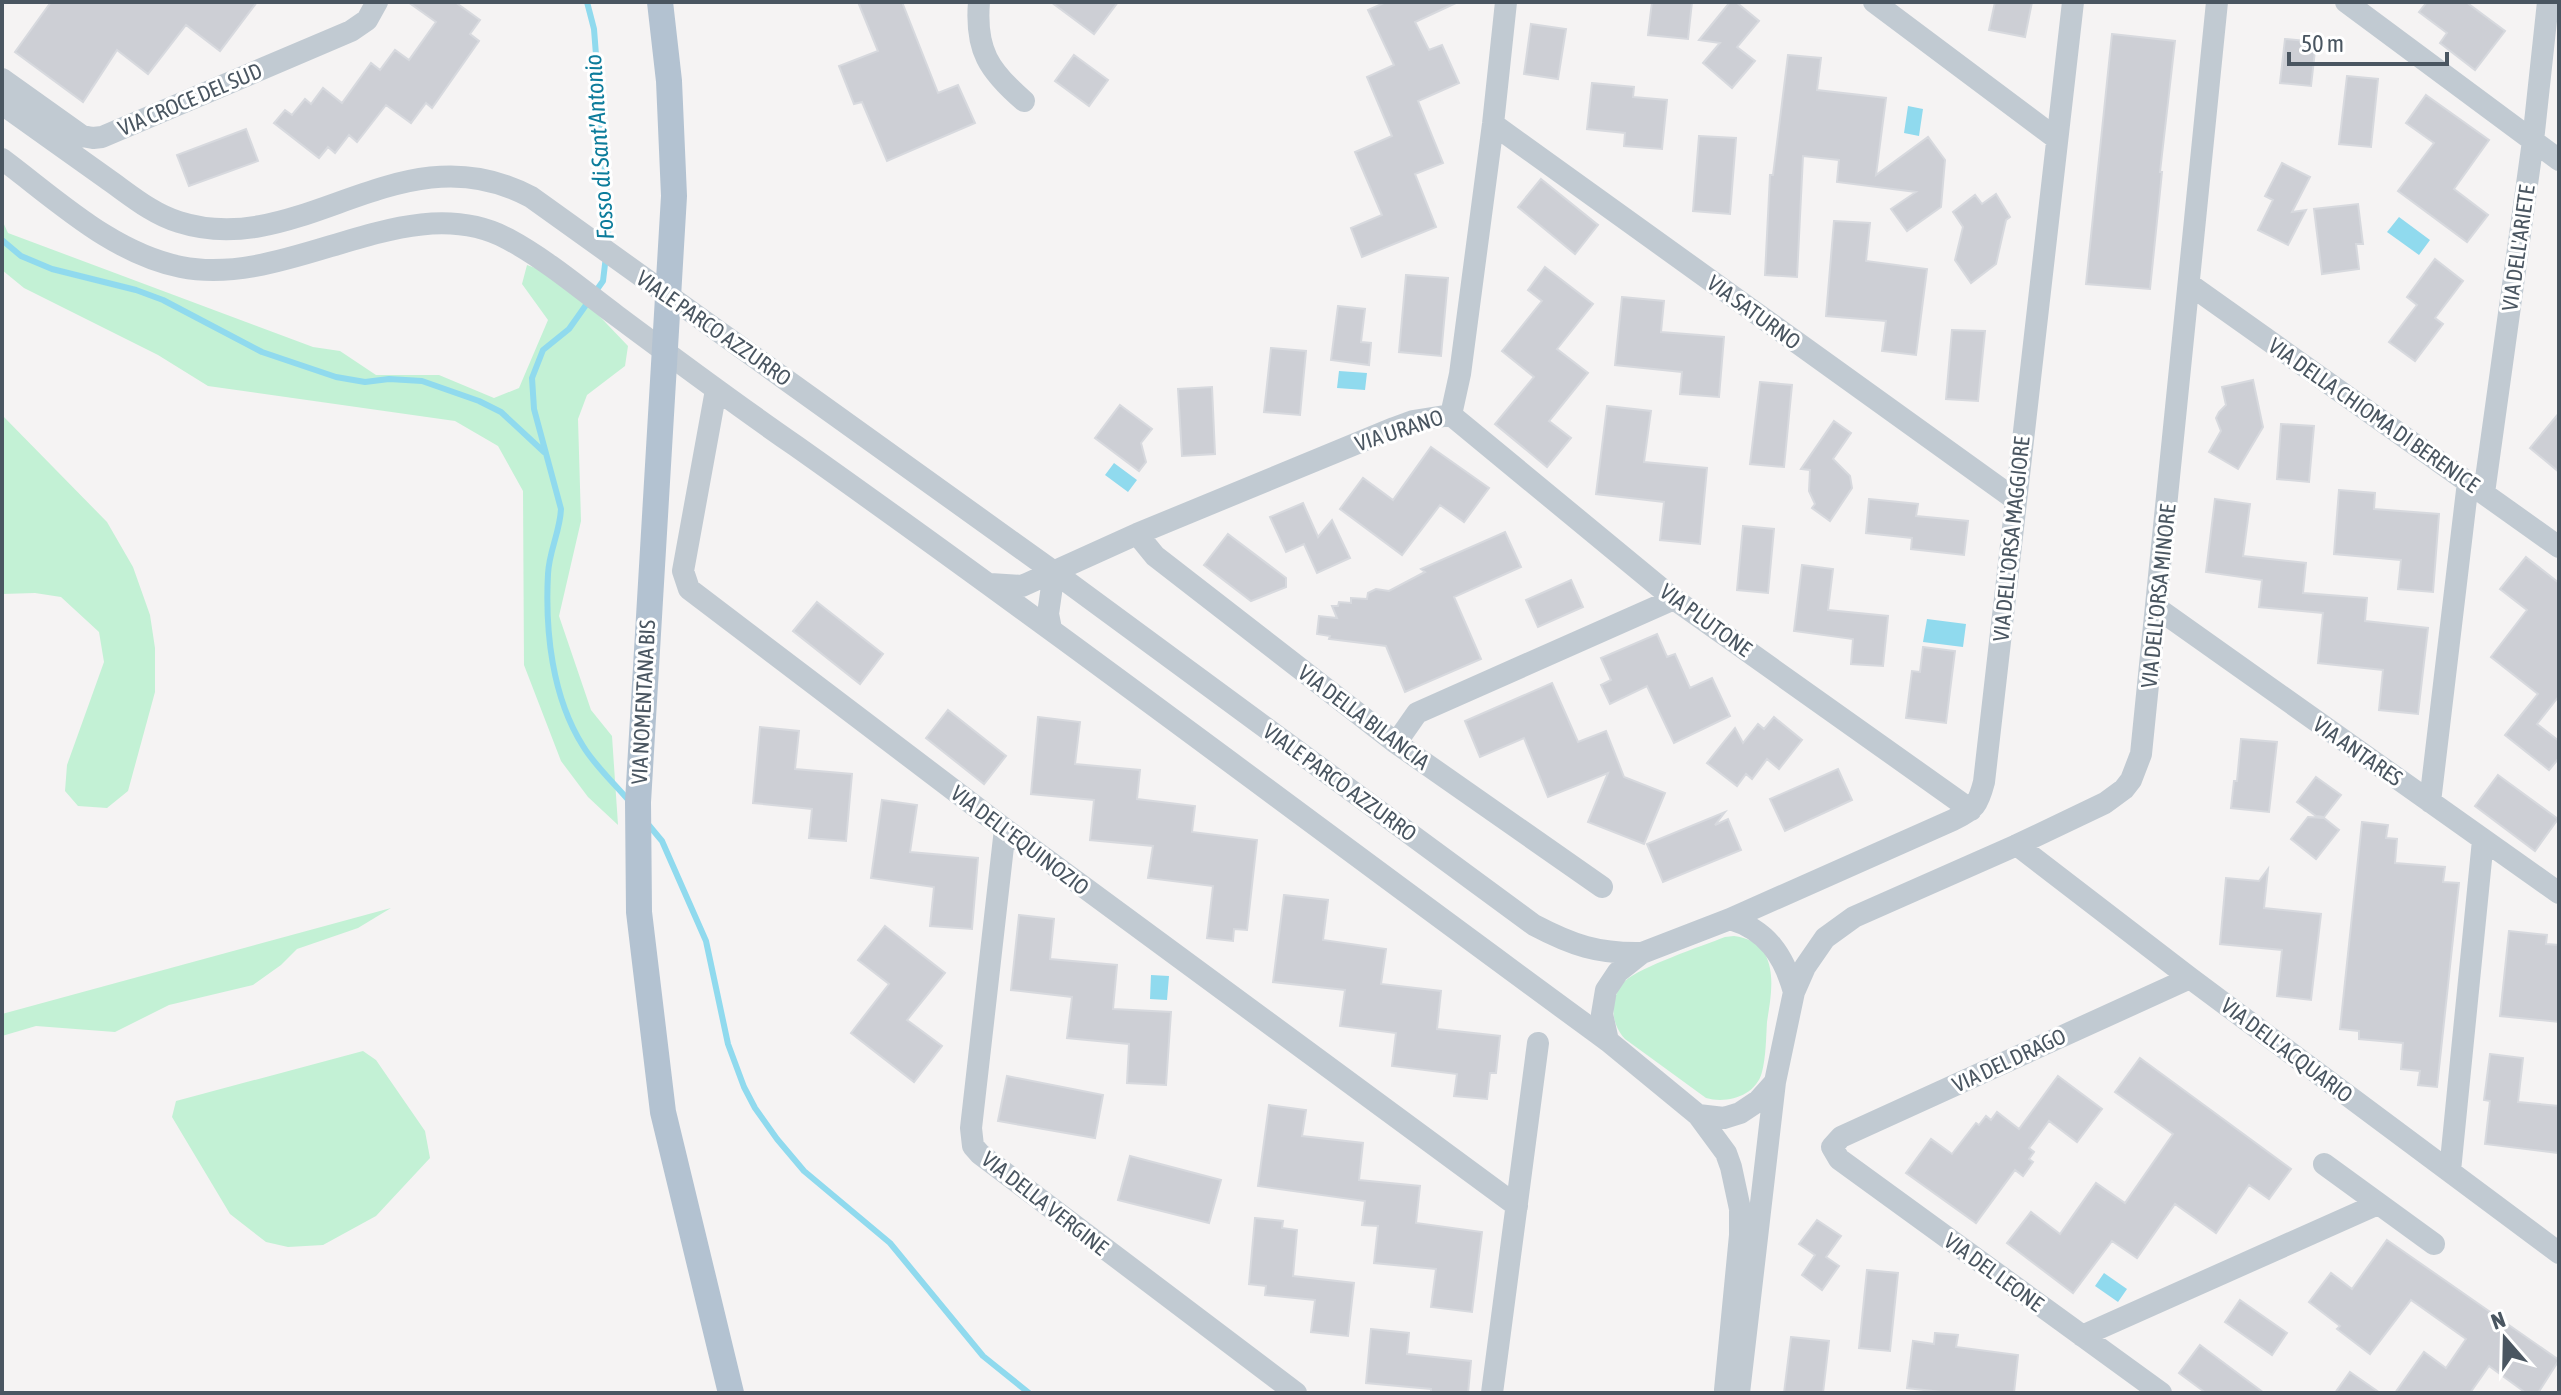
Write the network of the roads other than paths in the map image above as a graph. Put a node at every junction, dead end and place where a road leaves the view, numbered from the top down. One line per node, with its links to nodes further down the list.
1 (377, 2): 10 (street, VIA CROCE DEL SUD)
2 (660, 2): 54 (main road, VIA NOMENTANA BIS)
3 (979, 2): 11 (street)
4 (1506, 2): 13 (street, VIA URANO)
5 (1874, 2): 14 (street)
6 (2073, 2): 14 (street, VIA DELL'ORSA MAGGIORE)
7 (2217, 2): 18 (street, VIA DELL'ORSA MINORE)
8 (2346, 2): 15 (street)
9 (2548, 2): 15 (street, VIA DELL'ARIETE)
10 (2, 79)
11 (1024, 101)
12 (2, 104): 25 (street, VIALE PARCO AZZURRO)
13 (1493, 124): 20 (street, VIA URANO); 22 (street, VIA SATURNO)
14 (2057, 139): 22 (street, VIA DELL'ORSA MAGGIORE)
15 (2533, 141): 17 (street); 21 (street, VIA DELL'ARIETE)
16 (2, 159): 19 (street, VIALE PARCO AZZURRO)
17 (2559, 160)
18 (2189, 284): 21 (street, VIA DELLA CHIOMA DI BERENICE); 28 (street, VIA DELL'ORSA MINORE)
19 (716, 390): 26 (street, VIALE PARCO AZZURRO); 33 (street, VIA DELL'EQUINOZIO)
20 (1451, 415): 23 (street, VIA URANO); 27 (street, VIA PLUTONE)
21 (2476, 488): 24 (street, VIA DELLA CHIOMA DI BERENICE); 31 (street, VIA DELL'ARIETE)
22 (2016, 500): 32 (street, VIA DELL'ORSA MAGGIORE)
23 (1137, 534): 25 (street, VIA URANO); 30 (street, VIA DELLA BILANCIA)
24 (2559, 547)
25 (1054, 572): 26 (street); 29 (street); 39 (street, VIALE PARCO AZZURRO)
26 (990, 583): 29 (street, VIALE PARCO AZZURRO)
27 (1674, 599): 30 (street); 32 (street, VIA PLUTONE)
28 (2157, 608): 31 (street, VIA ANTARES); 35 (street, VIA DELL'ORSA MINORE)
29 (1051, 629): 42 (street, VIALE PARCO AZZURRO)
30 (1396, 743): 36 (street, VIA DELLA BILANCIA)
31 (2430, 802): 34 (street, VIA ANTARES)
32 (1971, 810): 38 (street)
33 (1005, 829): 50 (street, VIA DELL'EQUINOZIO); 55 (street, VIA DELLA VERGINE)
34 (2483, 840): 37 (street, VIA ANTARES); 48 (street)
35 (2017, 845): 40 (street, VIA DELL'ACQUARIO); 41 (street, VIA DELL'ORSA MINORE)
36 (1602, 887)
37 (2559, 893)
38 (1730, 919): 39 (street, VIALE PARCO AZZURRO); 41 (street)
39 (1642, 953): 42 (street, VIALE PARCO AZZURRO)
40 (2190, 978): 46 (street, VIA DEL DRAGO); 48 (street, VIA DELL'ACQUARIO)
41 (1794, 992): 44 (street)
42 (1608, 1041): 45 (street, VIALE PARCO AZZURRO)
43 (1538, 1043): 50 (street)
44 (1775, 1082): 45 (street); 58 (street)
45 (1698, 1115): 57 (street, VIALE PARCO AZZURRO)
46 (1832, 1147): 53 (street, VIA DEL LEONE)
47 (2324, 1164): 49 (street)
48 (2450, 1171): 52 (street, VIA DELL'ACQUARIO)
49 (2378, 1204): 51 (street); 53 (street)
50 (1517, 1206): 56 (street)
51 (2434, 1244)
52 (2559, 1253)
53 (2082, 1336): 59 (street, VIA DEL LEONE)
54 (731, 1393)
55 (1296, 1393)
56 (1492, 1393)
57 (1724, 1393)
58 (1739, 1393)
59 (2161, 1393)

